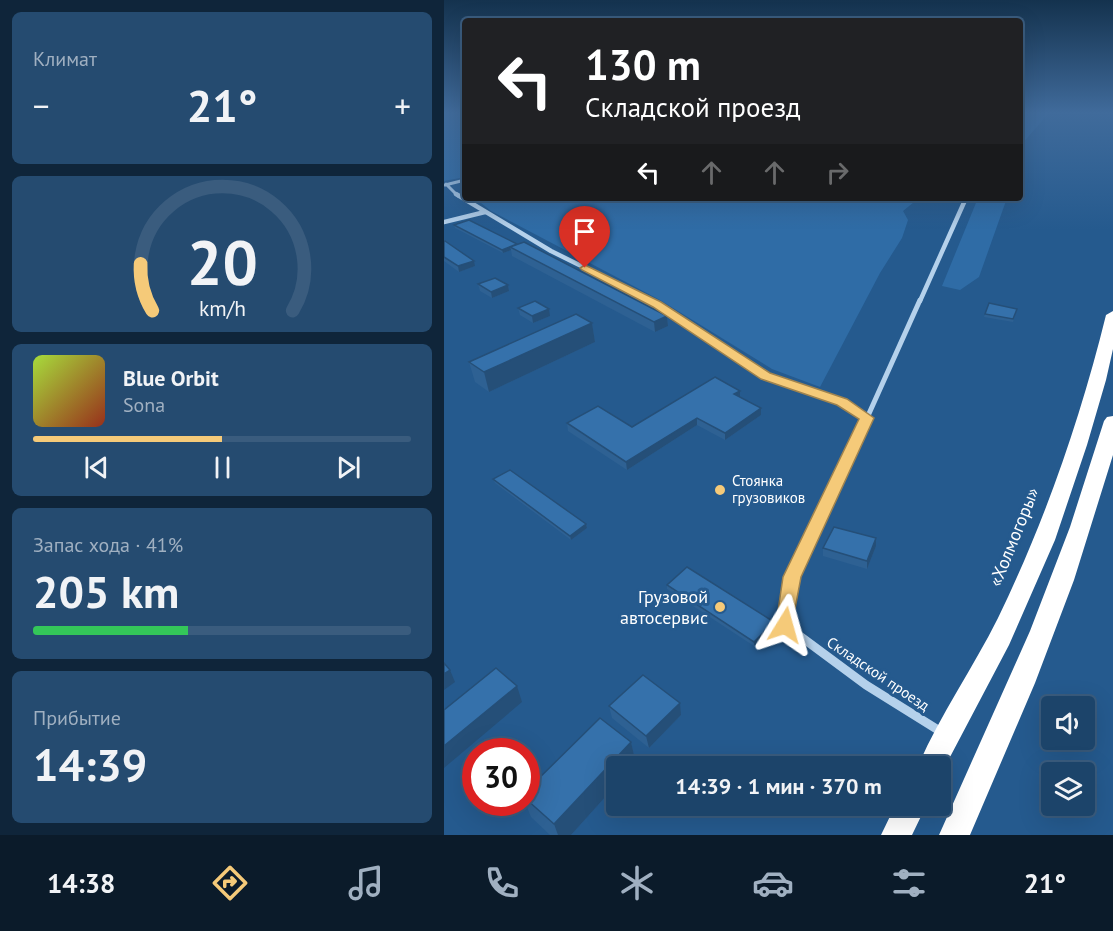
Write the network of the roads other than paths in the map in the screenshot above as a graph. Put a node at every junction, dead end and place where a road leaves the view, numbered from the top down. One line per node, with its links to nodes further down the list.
1 (462, 181): 2 (street)
2 (445, 185): 3 (street)
3 (462, 198)
4 (466, 201): 6 (street)
5 (965, 201): 9 (street)
6 (485, 212): 7 (street); 9 (street)
7 (444, 222)
8 (1113, 315): 11 (highway, «Холмогоры»)
9 (867, 418): 11 (street, Складской проезд)
10 (1112, 429): 15 (highway)
11 (949, 736): 12 (highway, «Холмогоры»)
12 (938, 756)
13 (906, 816): 14 (highway)
14 (896, 835)
15 (954, 835)

